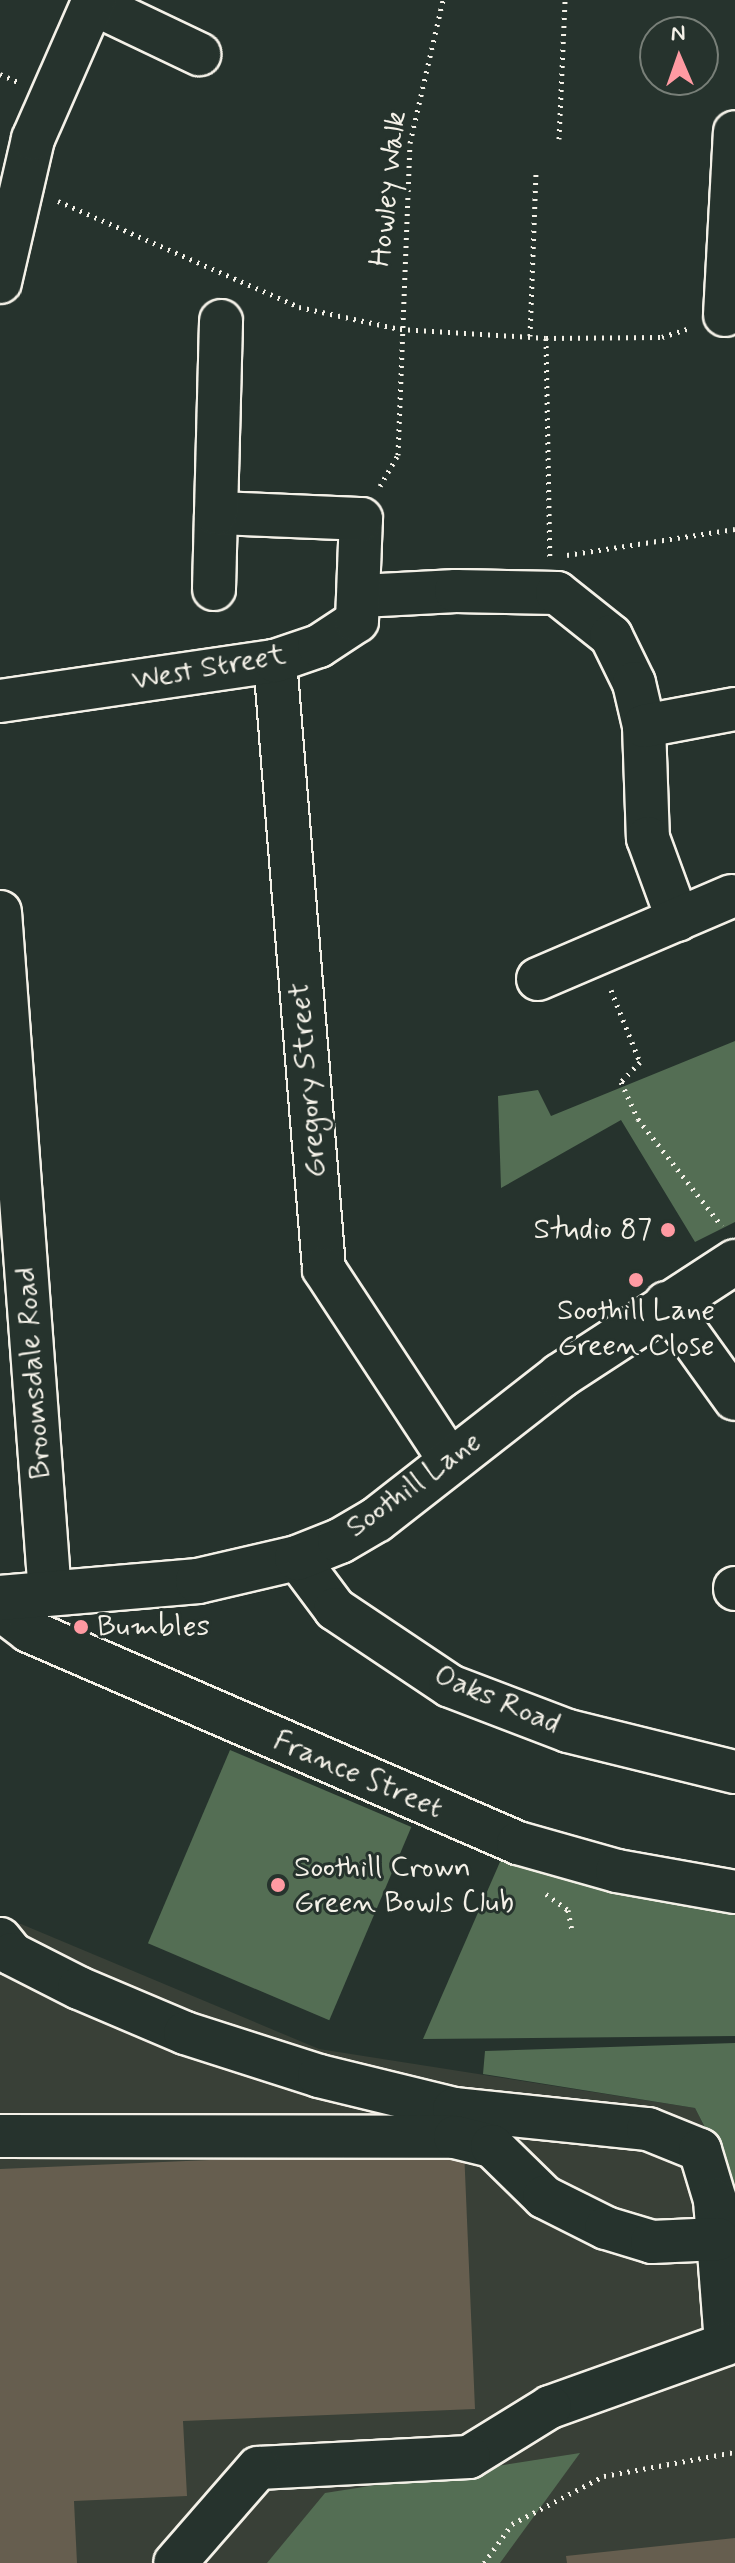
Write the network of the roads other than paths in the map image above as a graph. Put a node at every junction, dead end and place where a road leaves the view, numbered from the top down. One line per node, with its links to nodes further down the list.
1 (93, 1): 2 (street); 4 (street)
2 (199, 54)
3 (735, 132): 5 (street)
4 (0, 282)
5 (725, 315)
6 (221, 321): 7 (street)
7 (216, 513): 8 (street); 9 (street, West Street)
8 (214, 589)
9 (361, 596): 10 (street, West Street); 13 (street)
10 (275, 661): 11 (street, West Street); 21 (street, Gregory Street)
11 (0, 701)
12 (735, 709): 13 (street)
13 (644, 726): 16 (street)
14 (732, 896): 16 (street)
15 (0, 912): 23 (street, Broomsdale Road)
16 (678, 920): 17 (street)
17 (538, 979)
18 (730, 1246): 19 (main road, Soothill Lane)
19 (666, 1303): 20 (street); 21 (main road, Soothill Lane)
20 (735, 1399)
21 (450, 1461): 22 (main road, Soothill Lane)
22 (297, 1558): 23 (main road, Soothill Lane); 26 (street, Oaks Road)
23 (50, 1594): 24 (main road, Soothill Lane)
24 (0, 1598)
25 (0, 1609): 27 (street, France Street)
26 (735, 1772)
27 (735, 1892)
28 (4, 1956): 30 (street)
29 (0, 2136): 30 (street)
30 (718, 2239): 31 (street)
31 (175, 2563)

